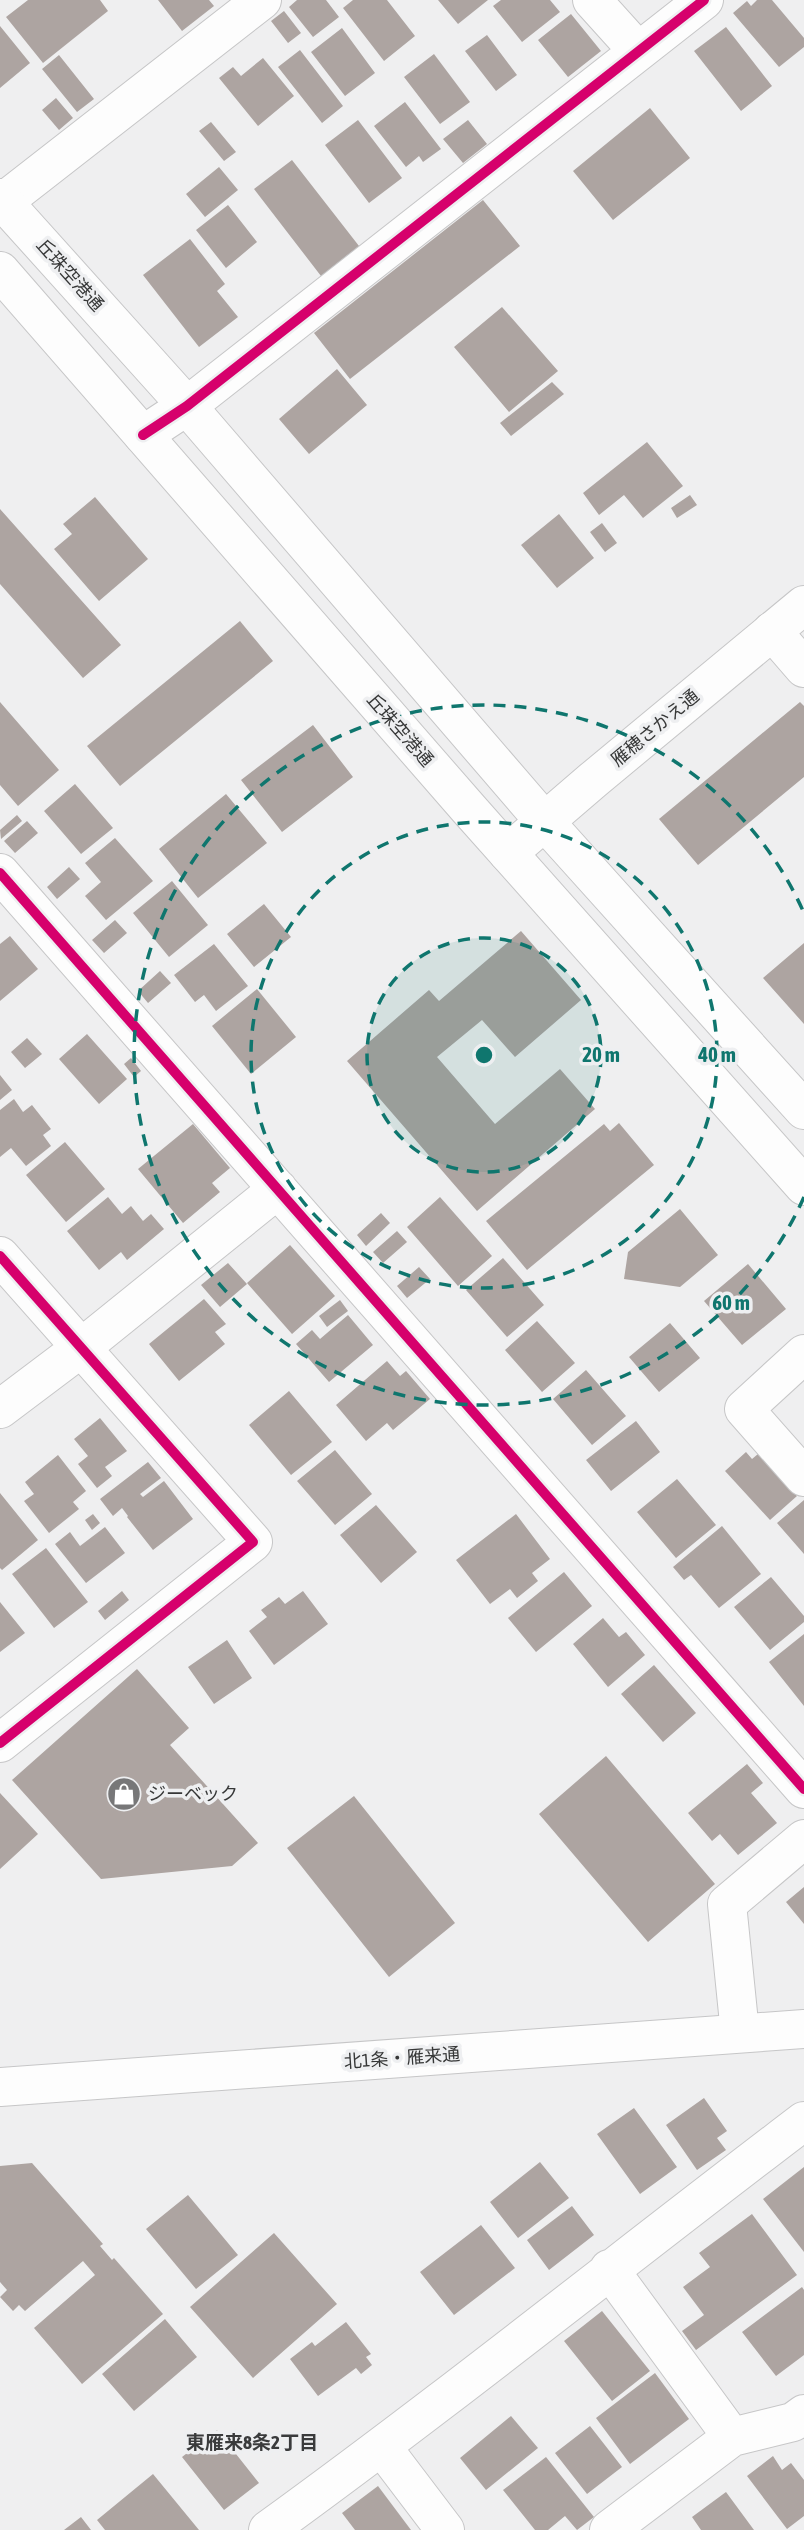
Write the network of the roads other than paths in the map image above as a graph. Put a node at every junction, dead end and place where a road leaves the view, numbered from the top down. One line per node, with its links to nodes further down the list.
1 (262, 0): 5 (main road)
2 (592, 0): 4 (main road)
3 (704, 0): 4 (main road)
4 (638, 51): 7 (main road)
5 (2, 200): 7 (main road, 丘珠空港通)
6 (0, 271): 8 (main road, 丘珠空港通)
7 (187, 406): 8 (main road); 12 (main road, 丘珠空港通)
8 (143, 435): 13 (main road, 丘珠空港通)
9 (804, 605): 10 (main road, 雁穂さかえ通)
10 (772, 631): 11 (main road); 12 (main road, 雁穂さかえ通)
11 (804, 668)
12 (545, 821): 13 (main road, 雁穂さかえ通); 15 (main road, 丘珠空港通)
13 (508, 853): 16 (main road, 丘珠空港通)
14 (0, 873): 17 (main road)
15 (804, 1110)
16 (804, 1186)
17 (278, 1189): 19 (main road); 24 (main road)
18 (0, 1256): 19 (main road)
19 (81, 1348): 21 (main road); 23 (main road)
20 (804, 1354): 22 (main road)
21 (0, 1409)
22 (804, 1477)
23 (0, 1742)
24 (804, 1789)
25 (804, 1839): 27 (main road)
26 (804, 2029): 27 (main road, 北1条・雁来通)
27 (740, 2033): 28 (main road, 北1条・雁来通)
28 (3, 2083)
29 (804, 2121): 30 (main road)
30 (609, 2269): 32 (main road); 33 (main road)
31 (804, 2414): 32 (main road)
32 (732, 2437): 36 (main road)
33 (382, 2447): 34 (main road); 35 (main road)
34 (268, 2530)
35 (445, 2530)
36 (609, 2530)

